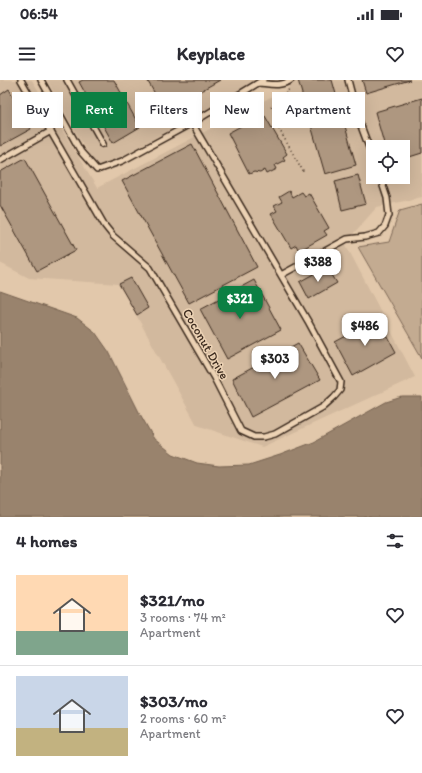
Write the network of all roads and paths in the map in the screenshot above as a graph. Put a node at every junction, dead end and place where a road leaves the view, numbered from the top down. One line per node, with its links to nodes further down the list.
1 (21, 80): 12 (lane, Coconut Drive)
2 (41, 80): 9 (lane)
3 (67, 80): 14 (lane)
4 (348, 80): 13 (lane)
5 (261, 82): 6 (lane); 8 (lane)
6 (291, 83): 7 (path)
7 (271, 107)
8 (202, 117)
9 (183, 128)
10 (195, 128): 18 (lane)
11 (279, 128): 16 (path)
12 (51, 131): 15 (lane); 18 (lane, Coconut Drive)
13 (366, 140)
14 (103, 144)
15 (0, 160)
16 (304, 173)
17 (382, 184): 18 (lane)
18 (281, 275)

